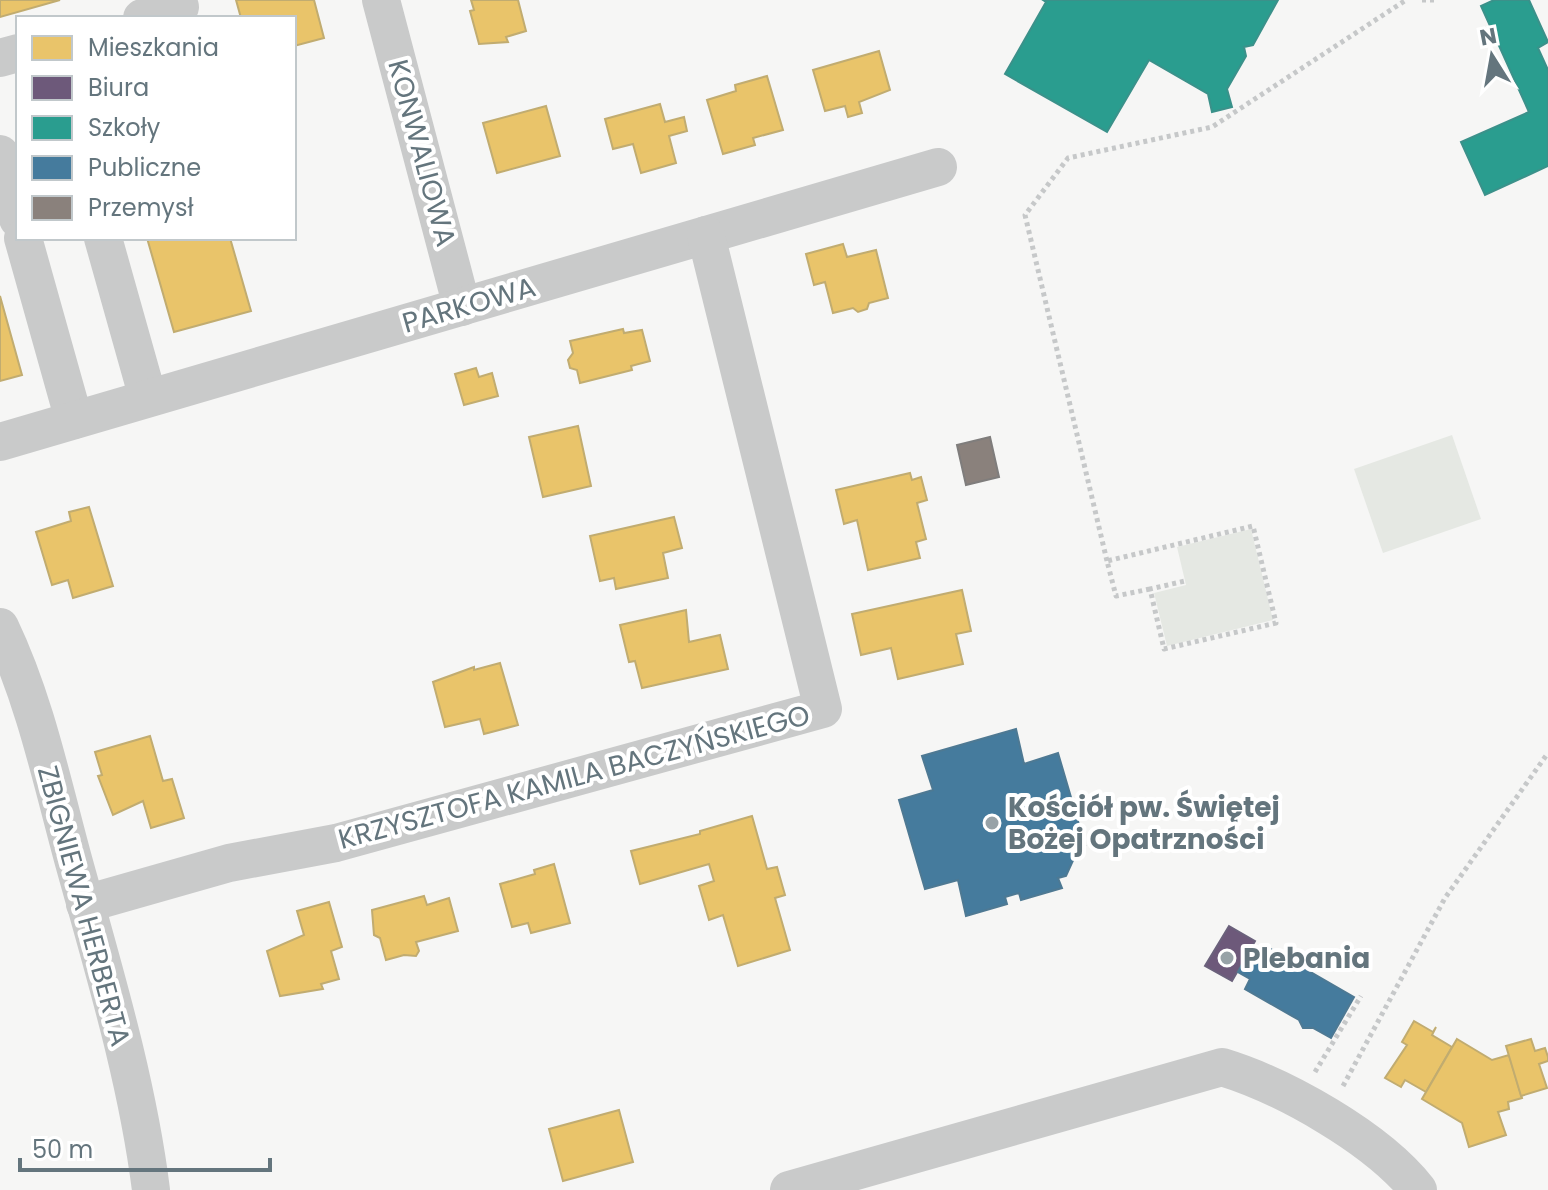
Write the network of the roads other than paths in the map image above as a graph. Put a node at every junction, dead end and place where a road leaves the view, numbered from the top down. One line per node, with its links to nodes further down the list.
1 (381, 0): 10 (street, KONWALIOWA)
2 (195, 8): 3 (street)
3 (153, 16)
4 (0, 154): 6 (street)
5 (938, 167): 7 (street, PARKOWA)
6 (16, 212)
7 (706, 235): 10 (street, PARKOWA); 15 (street, KRZYSZTOFA KAMILA BACZYŃSKIEGO)
8 (24, 240): 12 (street)
9 (104, 240): 11 (street)
10 (462, 307): 11 (street, PARKOWA)
11 (148, 398): 12 (street, PARKOWA)
12 (74, 420): 13 (street, PARKOWA)
13 (0, 442)
14 (0, 627): 15 (street, ZBIGNIEWA HERBERTA)
15 (85, 904): 16 (street, ZBIGNIEWA HERBERTA)
16 (151, 1190)
17 (789, 1190): 18 (street)
18 (1418, 1190)

